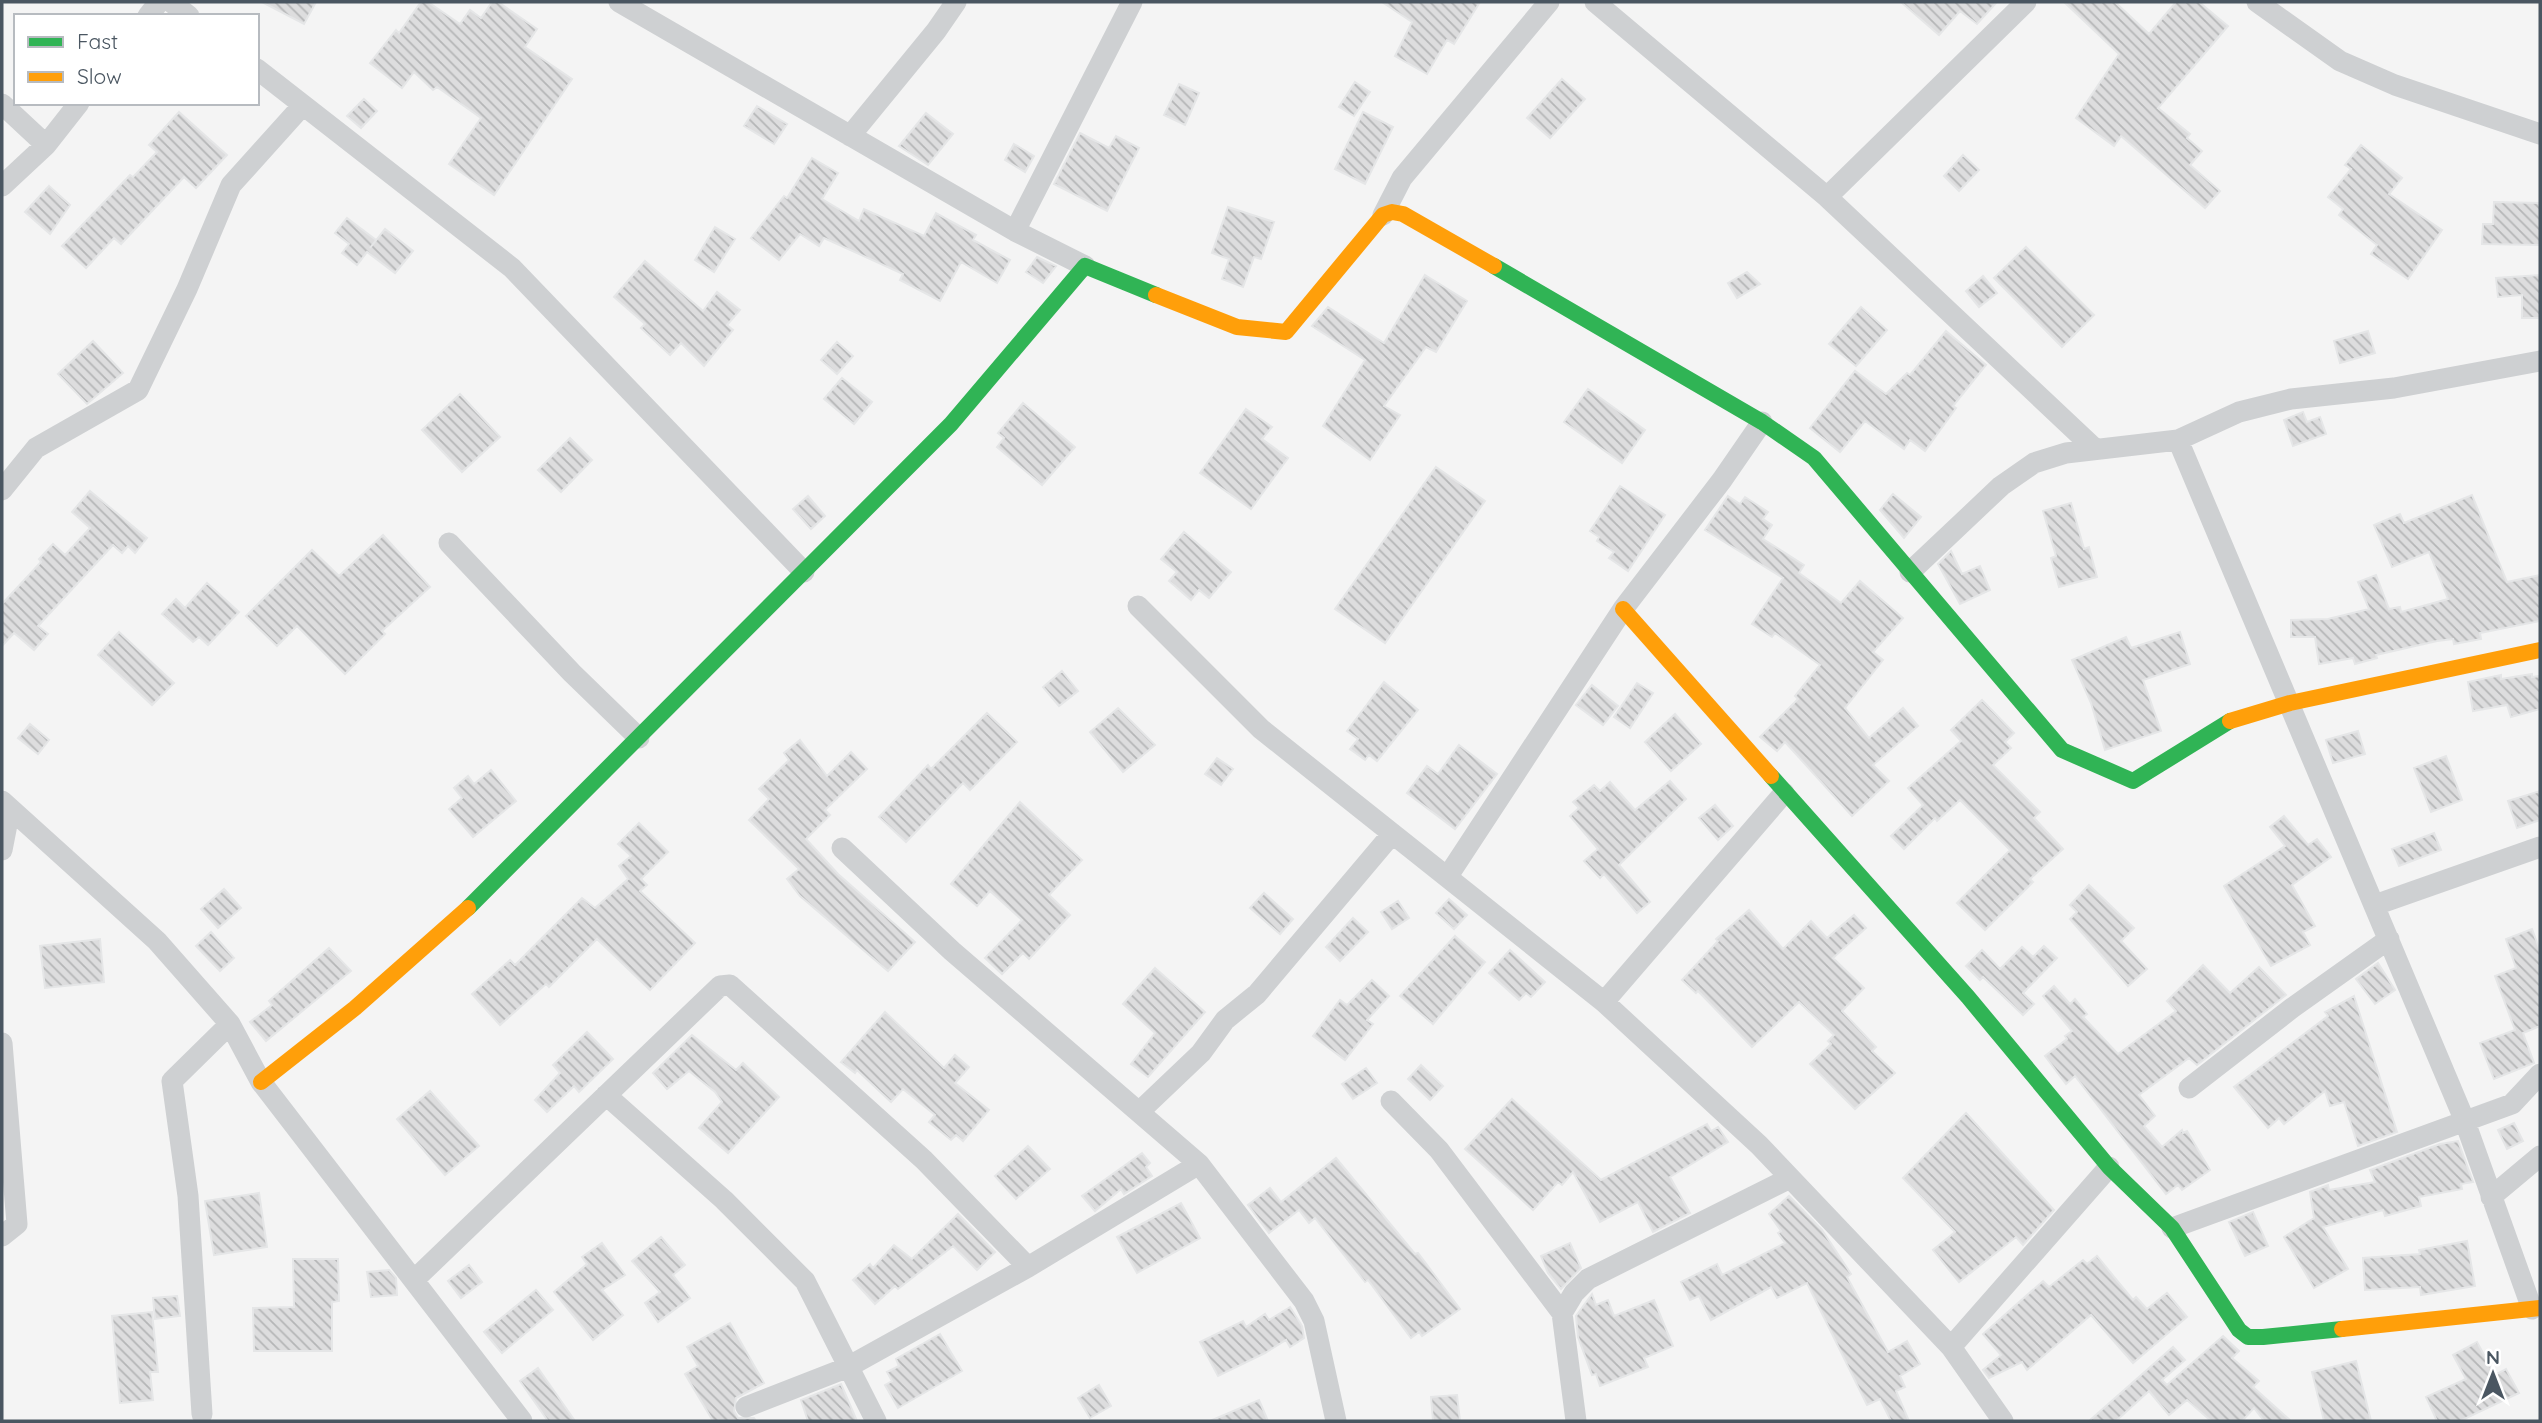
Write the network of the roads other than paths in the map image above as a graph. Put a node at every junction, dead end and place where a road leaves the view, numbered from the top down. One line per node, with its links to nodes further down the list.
1 (171, 2): 10 (street)
2 (619, 2): 9 (street)
3 (956, 2): 16 (street)
4 (1132, 2): 21 (street)
5 (1549, 2): 20 (street)
6 (1595, 2): 19 (street)
7 (2026, 2): 19 (street)
8 (2257, 2): 15 (street)
9 (650, 9): 16 (street)
10 (186, 14)
11 (259, 71): 14 (street)
12 (2, 104): 17 (street)
13 (77, 105): 17 (street)
14 (303, 105): 27 (street); 29 (street)
15 (2540, 134)
16 (850, 136): 21 (street)
17 (46, 145): 18 (street)
18 (2, 186)
19 (1827, 197): 26 (street)
20 (1382, 215): 22 (street); 24 (street)
21 (1015, 231): 22 (street)
22 (1085, 266): 29 (street)
23 (2540, 361): 25 (street)
24 (1762, 422): 30 (street); 32 (street)
25 (2178, 440): 26 (street); 34 (street)
26 (2095, 449): 30 (street)
27 (2, 490)
28 (449, 543): 35 (street)
29 (804, 572): 35 (street)
30 (1910, 572): 34 (street)
31 (1138, 606): 38 (street)
32 (1623, 609): 36 (street); 42 (street)
33 (2540, 650): 34 (street)
34 (2290, 703): 43 (street)
35 (639, 738): 49 (street)
36 (1784, 793): 45 (street); 57 (street)
37 (6, 805): 41 (street); 46 (street)
38 (1392, 834): 42 (street); 53 (street)
39 (2540, 847): 43 (street)
40 (842, 848): 53 (street)
41 (2, 850)
42 (1448, 876): 45 (street)
43 (2375, 905): 44 (street)
44 (2389, 939): 50 (street); 54 (street)
45 (1604, 1002): 58 (street)
46 (230, 1024): 49 (street); 69 (street)
47 (2, 1043): 61 (street)
48 (2540, 1074): 54 (street)
49 (261, 1082): 63 (street)
50 (2189, 1088)
51 (606, 1095): 62 (street); 63 (street); 67 (street)
52 (1391, 1101): 65 (street)
53 (1139, 1112): 56 (street)
54 (2464, 1119): 59 (street); 60 (street)
55 (2540, 1156): 59 (street)
56 (1199, 1164): 62 (street); 72 (street)
57 (2109, 1167): 60 (street); 66 (street)
58 (1790, 1178): 65 (street); 66 (street)
59 (2491, 1197): 64 (street)
60 (2172, 1228): 64 (street)
61 (2, 1236)
62 (1028, 1268): 67 (street)
63 (415, 1279): 70 (street)
64 (2536, 1308)
65 (1562, 1313): 73 (street)
66 (1951, 1347): 74 (street)
67 (846, 1367): 68 (street); 71 (street)
68 (746, 1407)
69 (202, 1414)
70 (522, 1421)
71 (876, 1421)
72 (1336, 1421)
73 (1576, 1421)
74 (2003, 1421)

